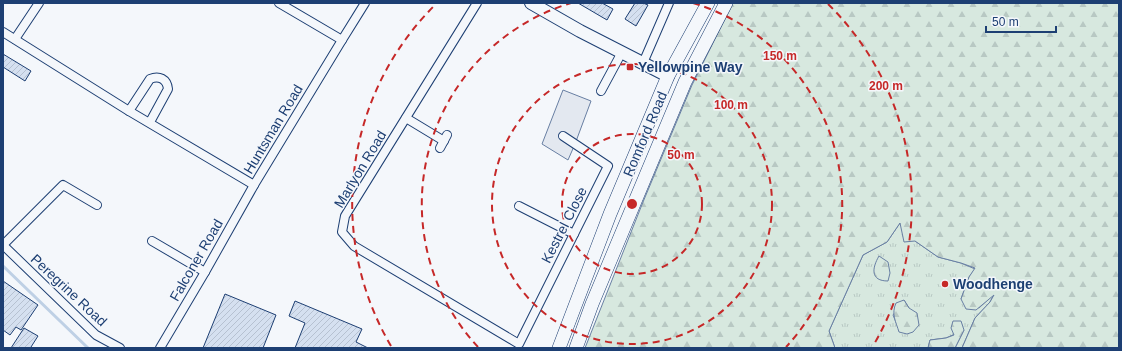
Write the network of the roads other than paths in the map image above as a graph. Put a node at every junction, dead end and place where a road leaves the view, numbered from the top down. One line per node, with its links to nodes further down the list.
1 (39, 3): 10 (street)
2 (279, 3): 11 (street)
3 (365, 3): 11 (street, Huntsman Road)
4 (477, 3): 18 (street, Marlyon Road)
5 (531, 3): 12 (street)
6 (669, 3): 13 (street)
7 (708, 3): 14 (main road, Romford Road)
8 (726, 3): 15 (main road, Romford Road)
9 (3, 32): 10 (street, Huntsman Road)
10 (15, 39): 17 (street, Huntsman Road)
11 (342, 40): 22 (street, Huntsman Road)
12 (622, 52): 13 (street); 16 (street)
13 (643, 63): 14 (street)
14 (668, 76): 15 (main road); 32 (main road, Romford Road)
15 (684, 82): 33 (main road, Romford Road)
16 (601, 92)
17 (129, 110): 19 (street, Huntsman Road); 19 (street)
18 (406, 118): 21 (street); 29 (street, Marlyon Road)
19 (150, 122): 22 (street, Huntsman Road)
20 (563, 136): 25 (street, Kestrel Close)
21 (444, 141)
22 (254, 185): 28 (street, Falconer Road)
23 (97, 205): 27 (street)
24 (519, 206): 25 (street)
25 (574, 234): 29 (street, Kestrel Close)
26 (152, 241): 28 (street)
27 (3, 245): 30 (street, Peregrine Road)
28 (204, 272): 31 (street, Falconer Road)
29 (519, 344)
30 (120, 348)
31 (160, 348)
32 (559, 348)
33 (576, 348)

